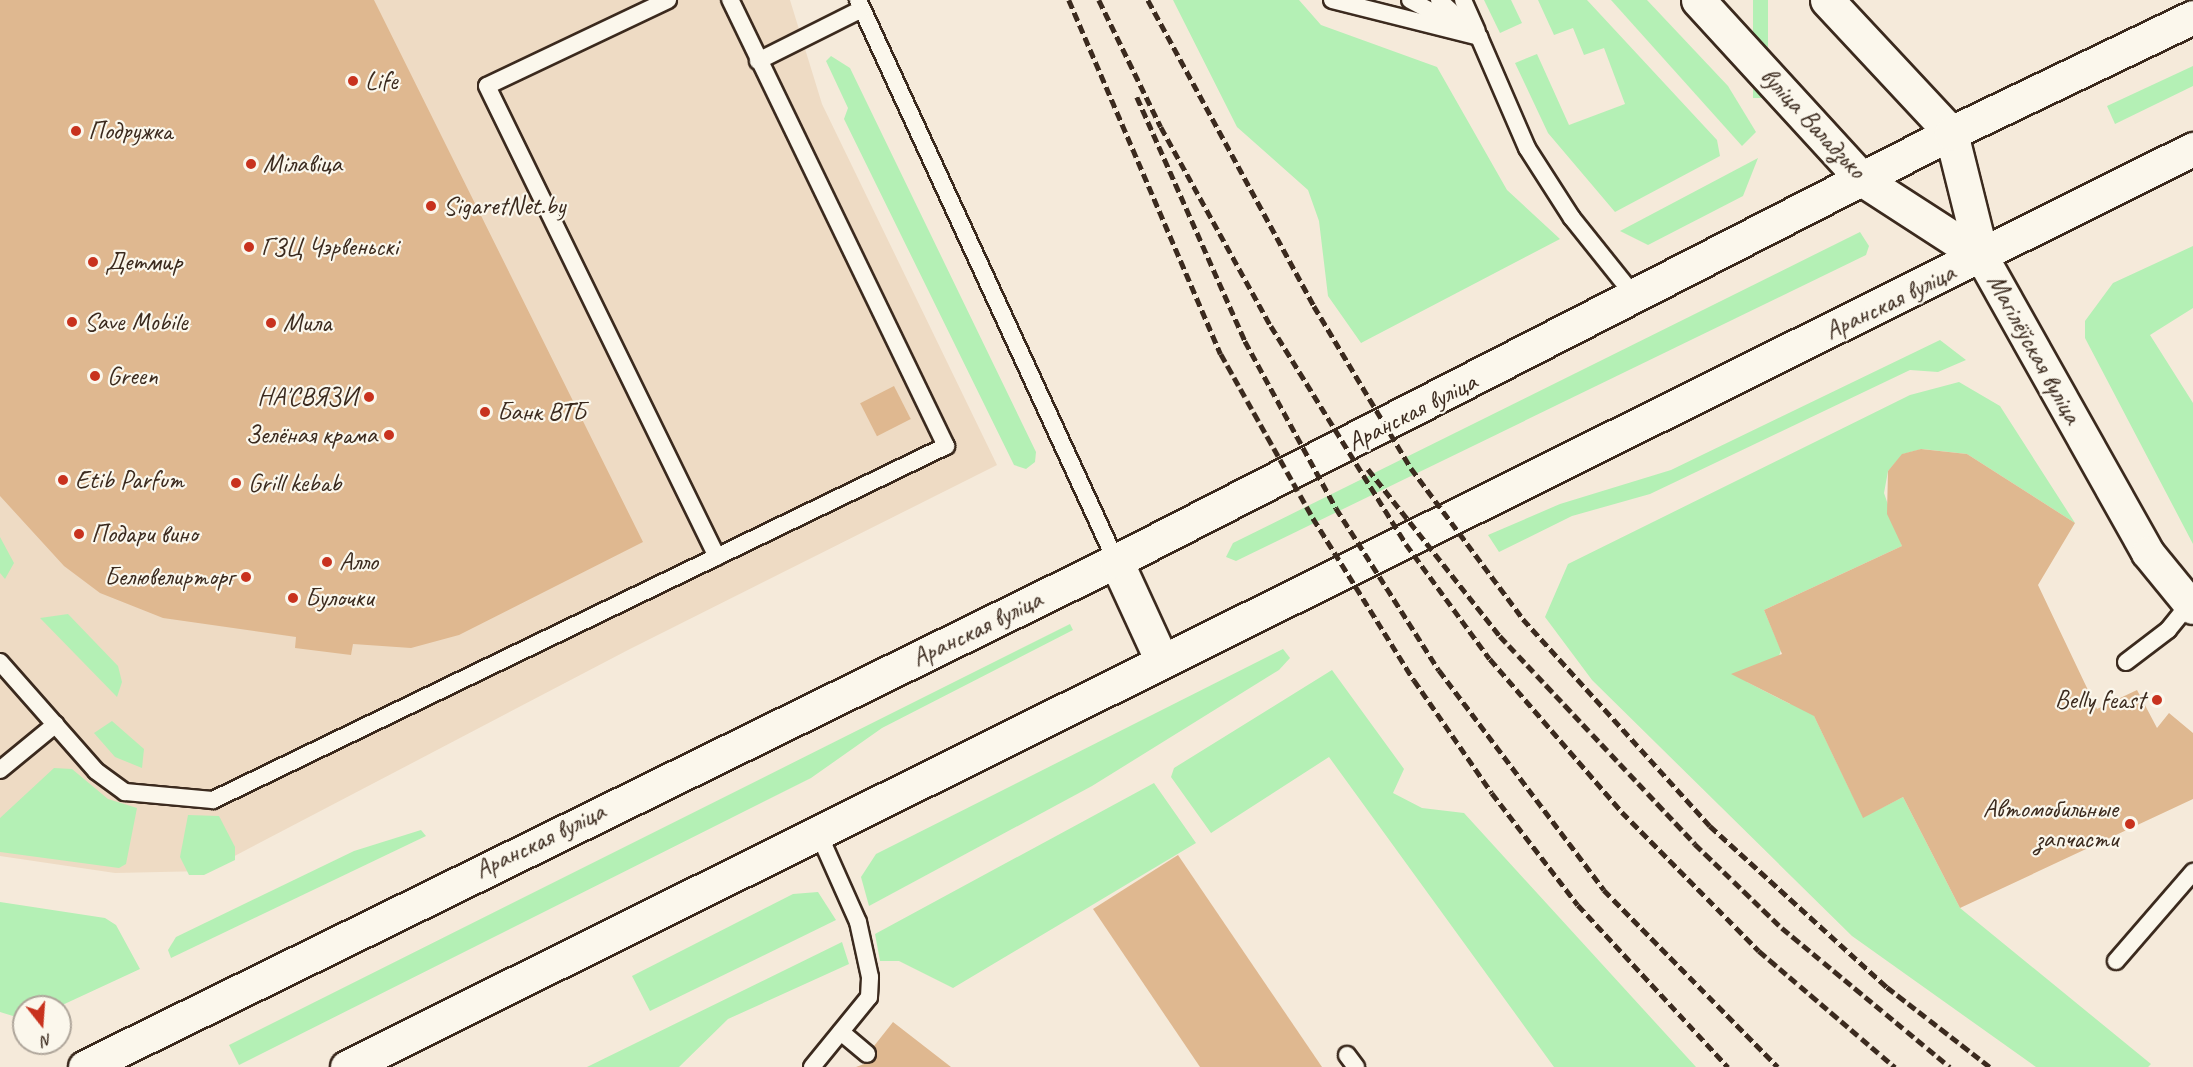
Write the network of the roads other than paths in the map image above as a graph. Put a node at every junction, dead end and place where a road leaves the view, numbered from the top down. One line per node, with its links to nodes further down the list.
1 (668, 0): 19 (lane)
2 (730, 0): 13 (lane)
3 (1332, 0): 12 (lane)
4 (1410, 0): 12 (lane)
5 (1439, 0): 12 (lane)
6 (1452, 0): 12 (lane)
7 (1463, 0): 12 (lane)
8 (1698, 0): 16 (main road, вуліца Валадзько)
9 (1827, 0): 14 (main road)
10 (860, 5): 13 (lane); 20 (lane)
11 (2193, 16): 14 (main road)
12 (1479, 37): 18 (lane)
13 (758, 61): 19 (lane)
14 (1951, 133): 16 (main road); 17 (main road)
15 (2193, 149): 17 (main road, Магілёўская вуліца)
16 (1863, 180): 17 (main road, вуліца Валадзько); 18 (main road, Аранская вуліца)
17 (1983, 257): 21 (street, Магілёўская вуліца); 22 (main road, Аранская вуліца)
18 (1636, 299): 20 (main road, Аранская вуліца)
19 (717, 557): 25 (lane)
20 (1116, 561): 22 (main road); 32 (main road, Аранская вуліца)
21 (2191, 606): 24 (lane)
22 (1161, 659): 27 (main road, Аранская вуліца)
23 (0, 662): 25 (lane)
24 (2126, 662)
25 (56, 724): 26 (lane)
26 (0, 770)
27 (817, 830): 30 (lane); 33 (main road, Аранская вуліца)
28 (2193, 872): 29 (lane)
29 (2116, 961)
30 (840, 1032): 31 (lane); 34 (lane)
31 (867, 1054)
32 (85, 1067)
33 (347, 1067)
34 (812, 1067)

